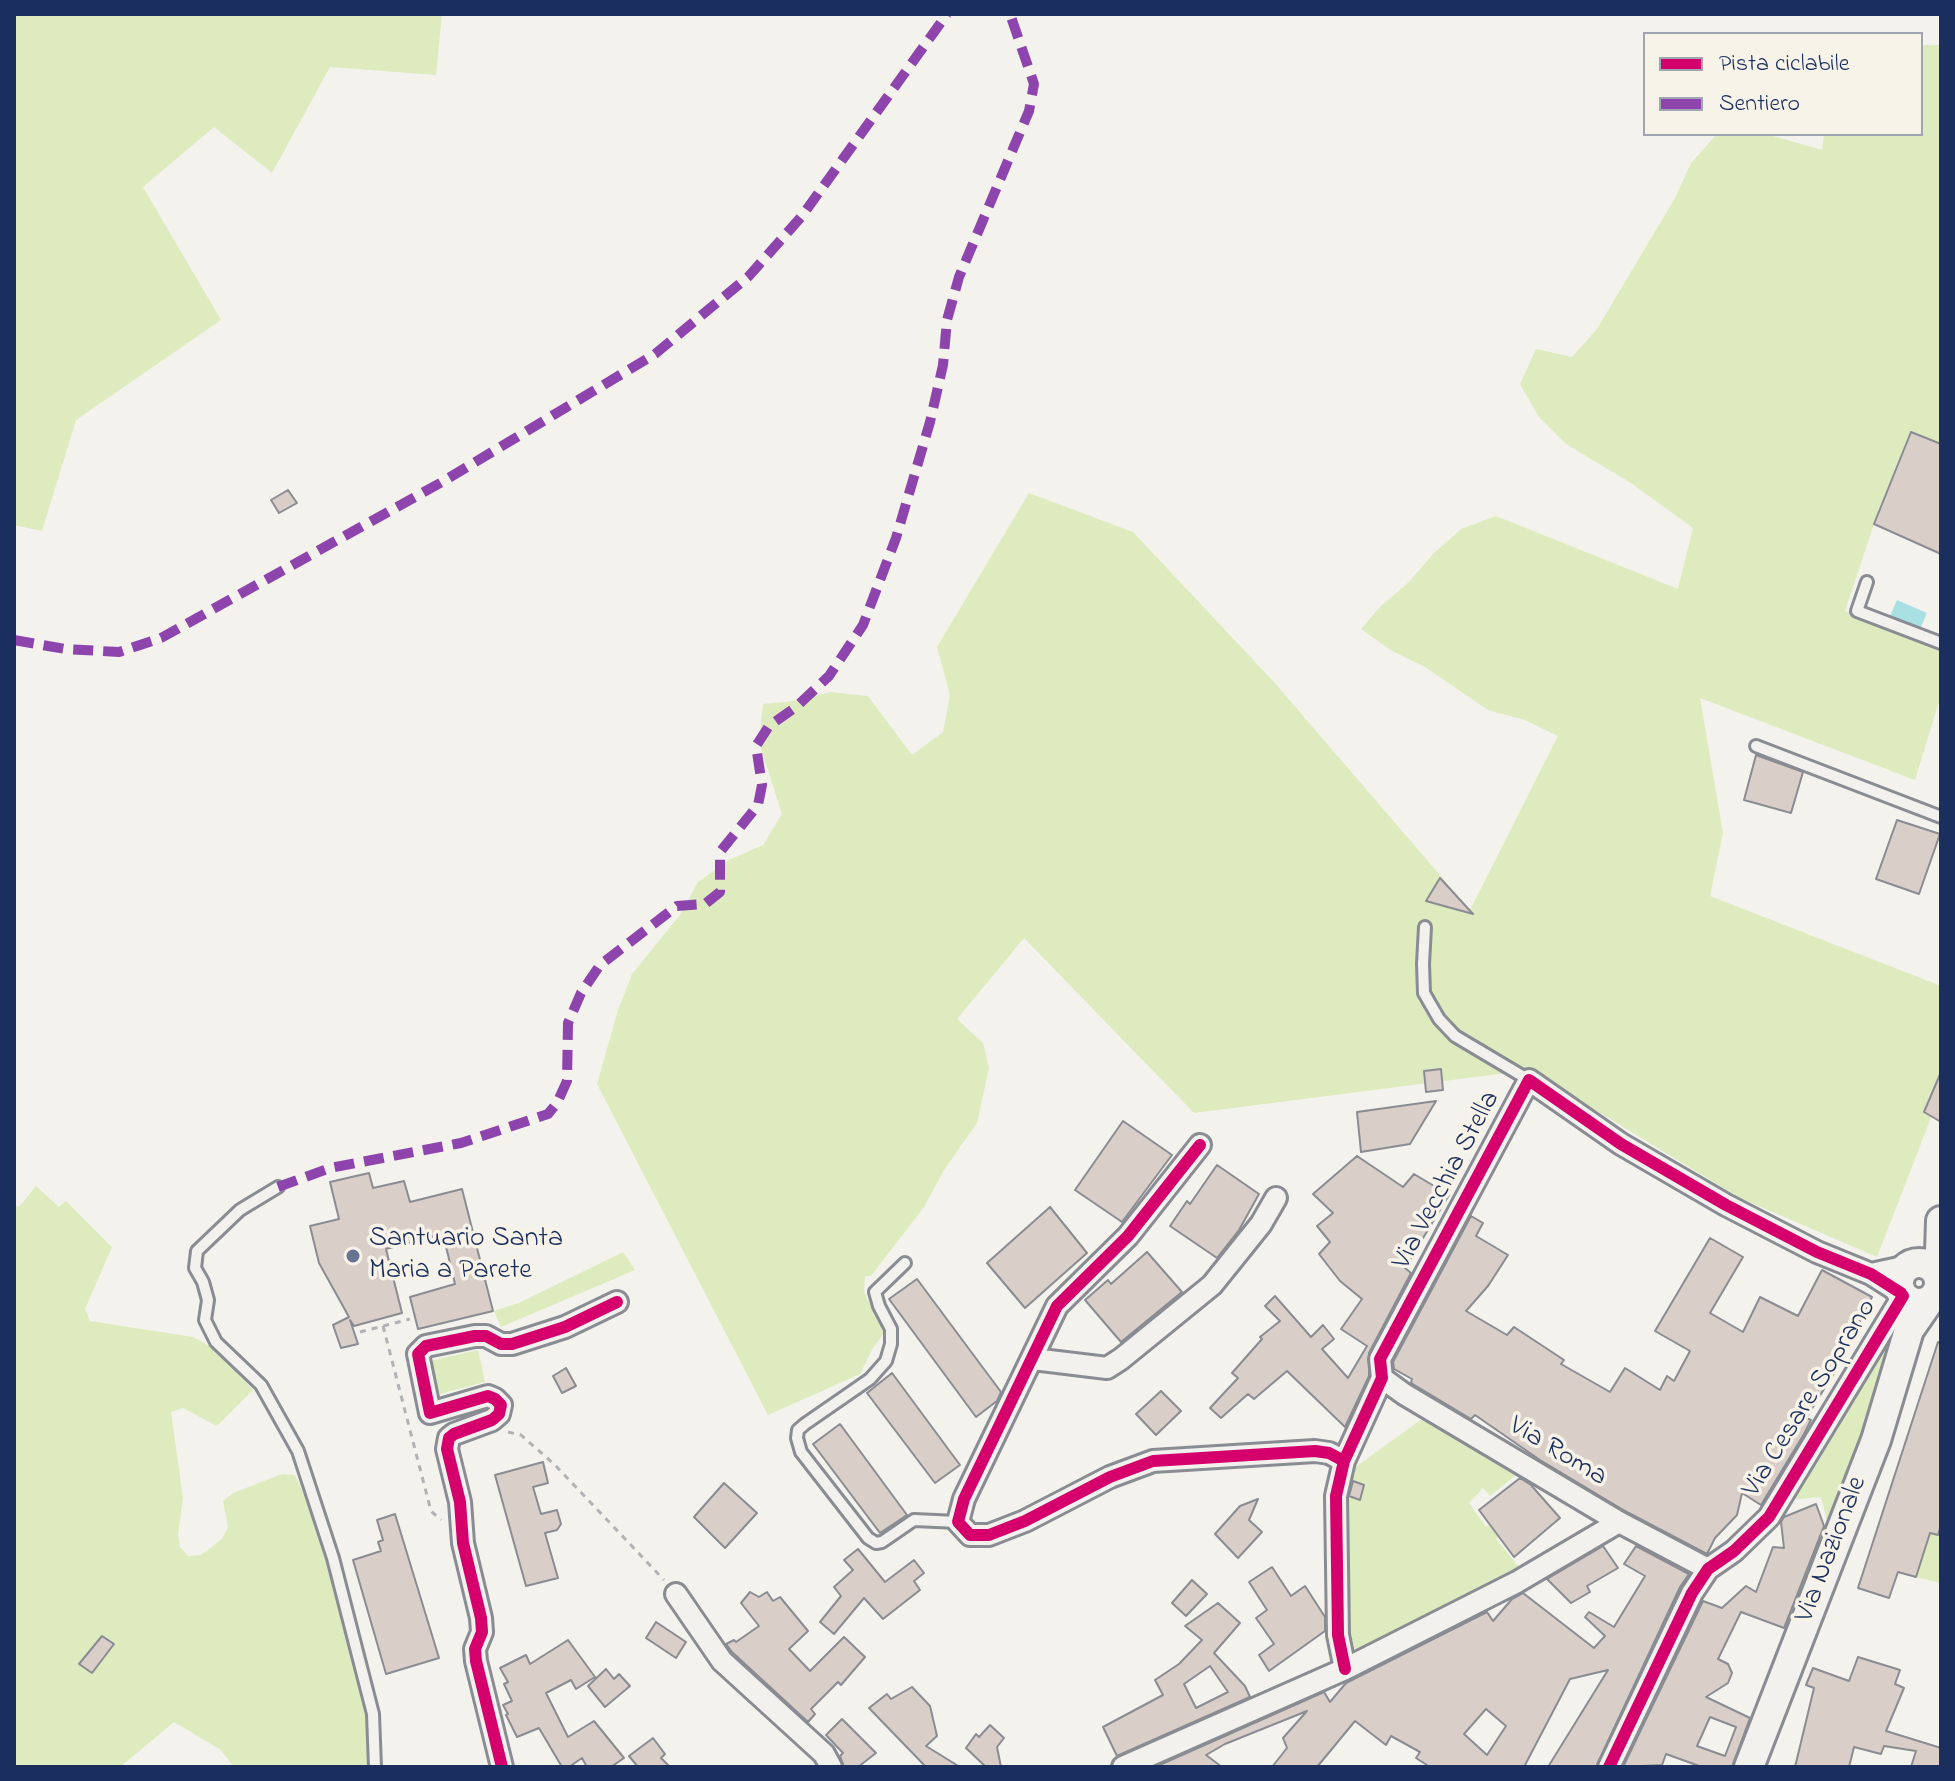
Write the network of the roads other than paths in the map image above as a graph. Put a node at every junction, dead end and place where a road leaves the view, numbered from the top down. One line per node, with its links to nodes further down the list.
1 (1867, 582): 2 (lane)
2 (1941, 643)
3 (1756, 746): 4 (lane)
4 (1941, 817)
5 (1425, 927): 6 (lane)
6 (1529, 1080): 13 (street, Via Vecchia Stella); 17 (street, Via Vecchia Stella)
7 (1200, 1145): 16 (street)
8 (278, 1187): 24 (lane)
9 (1276, 1198): 16 (street)
10 (1940, 1224): 12 (main road, Via Nazionale); 14 (main road, Via Nazionale)
11 (905, 1263): 19 (lane)
12 (1908, 1266): 13 (street); 14 (main road)
13 (1871, 1274): 14 (street, Via Vecchia Stella)
14 (1915, 1294): 21 (street, Via Cesare Soprano); 29 (main road, Via Nazionale)
15 (617, 1302): 25 (street)
16 (1033, 1359): 19 (street)
17 (1382, 1378): 18 (street, Via Vecchia Stella); 20 (street, Via Roma)
18 (1344, 1461): 19 (street); 23 (street, Via Vecchia Stella)
19 (958, 1522)
20 (1619, 1522): 21 (street, Via Roma); 23 (street)
21 (1708, 1569): 28 (street, Via Cesare Soprano)
22 (676, 1594): 26 (street)
23 (1345, 1669): 27 (street)
24 (375, 1767)
25 (502, 1767)
26 (831, 1767)
27 (1123, 1767)
28 (1609, 1767)
29 (1749, 1767)

